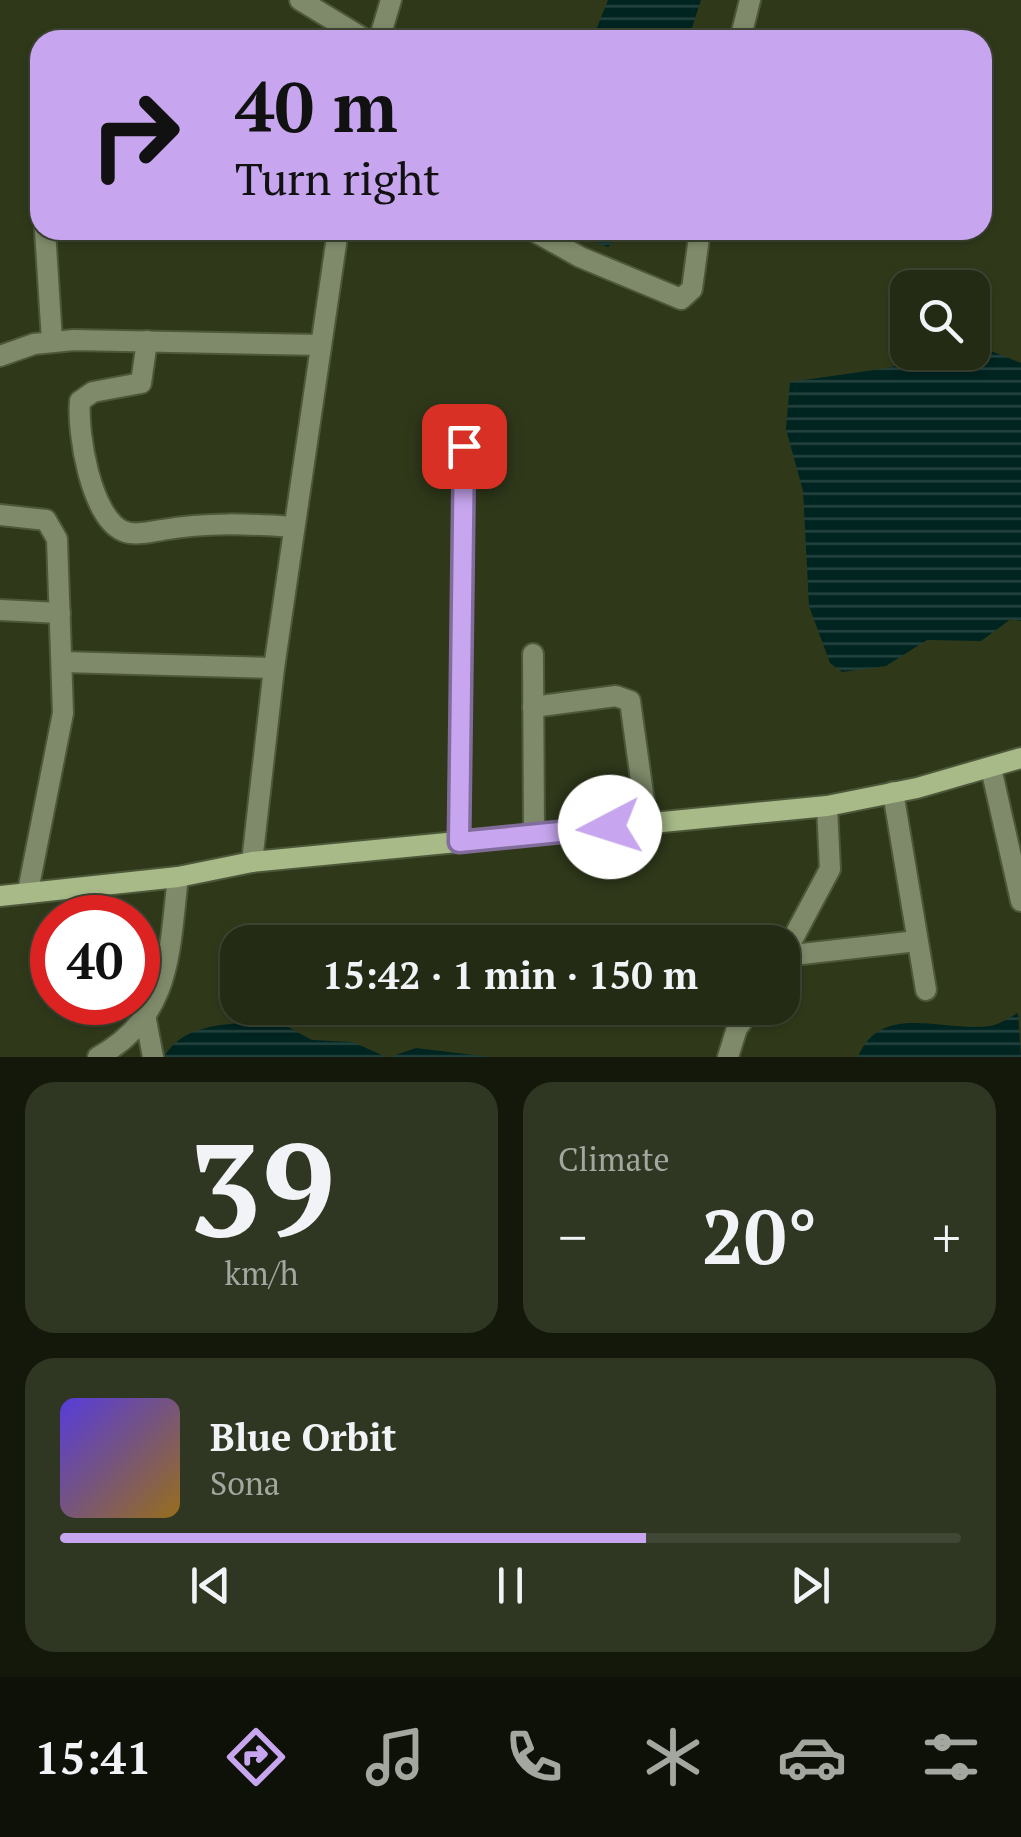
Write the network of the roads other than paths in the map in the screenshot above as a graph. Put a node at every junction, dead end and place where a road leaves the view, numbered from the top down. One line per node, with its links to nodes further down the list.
1 (300, 0): 4 (street)
2 (390, 0): 5 (street)
3 (750, 0): 6 (street)
4 (350, 30)
5 (382, 30)
6 (742, 30)
7 (46, 240): 12 (street)
8 (337, 240): 13 (street)
9 (550, 240): 10 (street)
10 (699, 240)
11 (147, 340): 12 (street); 13 (street); 17 (street)
12 (52, 341): 14 (street)
13 (321, 346): 17 (street)
14 (0, 356)
15 (464, 446): 30 (street)
16 (0, 516): 19 (street)
17 (294, 527): 22 (street)
18 (0, 610): 19 (street)
19 (60, 613): 21 (street)
20 (533, 654): 23 (street)
21 (63, 662): 22 (street); 33 (street)
22 (274, 668): 31 (street)
23 (533, 708): 28 (street); 29 (street)
24 (1021, 758): 25 (street)
25 (991, 768): 26 (street); 35 (street)
26 (893, 792): 27 (street); 37 (street)
27 (828, 806): 28 (street); 36 (street)
28 (648, 823): 29 (street)
29 (534, 834): 30 (street)
30 (459, 842): 31 (street)
31 (252, 862): 32 (street)
32 (178, 877): 33 (street); 39 (street)
33 (28, 891): 34 (street)
34 (0, 896)
35 (1021, 901)
36 (800, 926)
37 (918, 941): 38 (street); 40 (street)
38 (800, 956)
39 (160, 984)
40 (926, 990)
41 (141, 1025): 44 (street)
42 (147, 1025): 45 (street)
43 (739, 1025): 46 (street)
44 (98, 1057)
45 (153, 1057)
46 (728, 1057)

